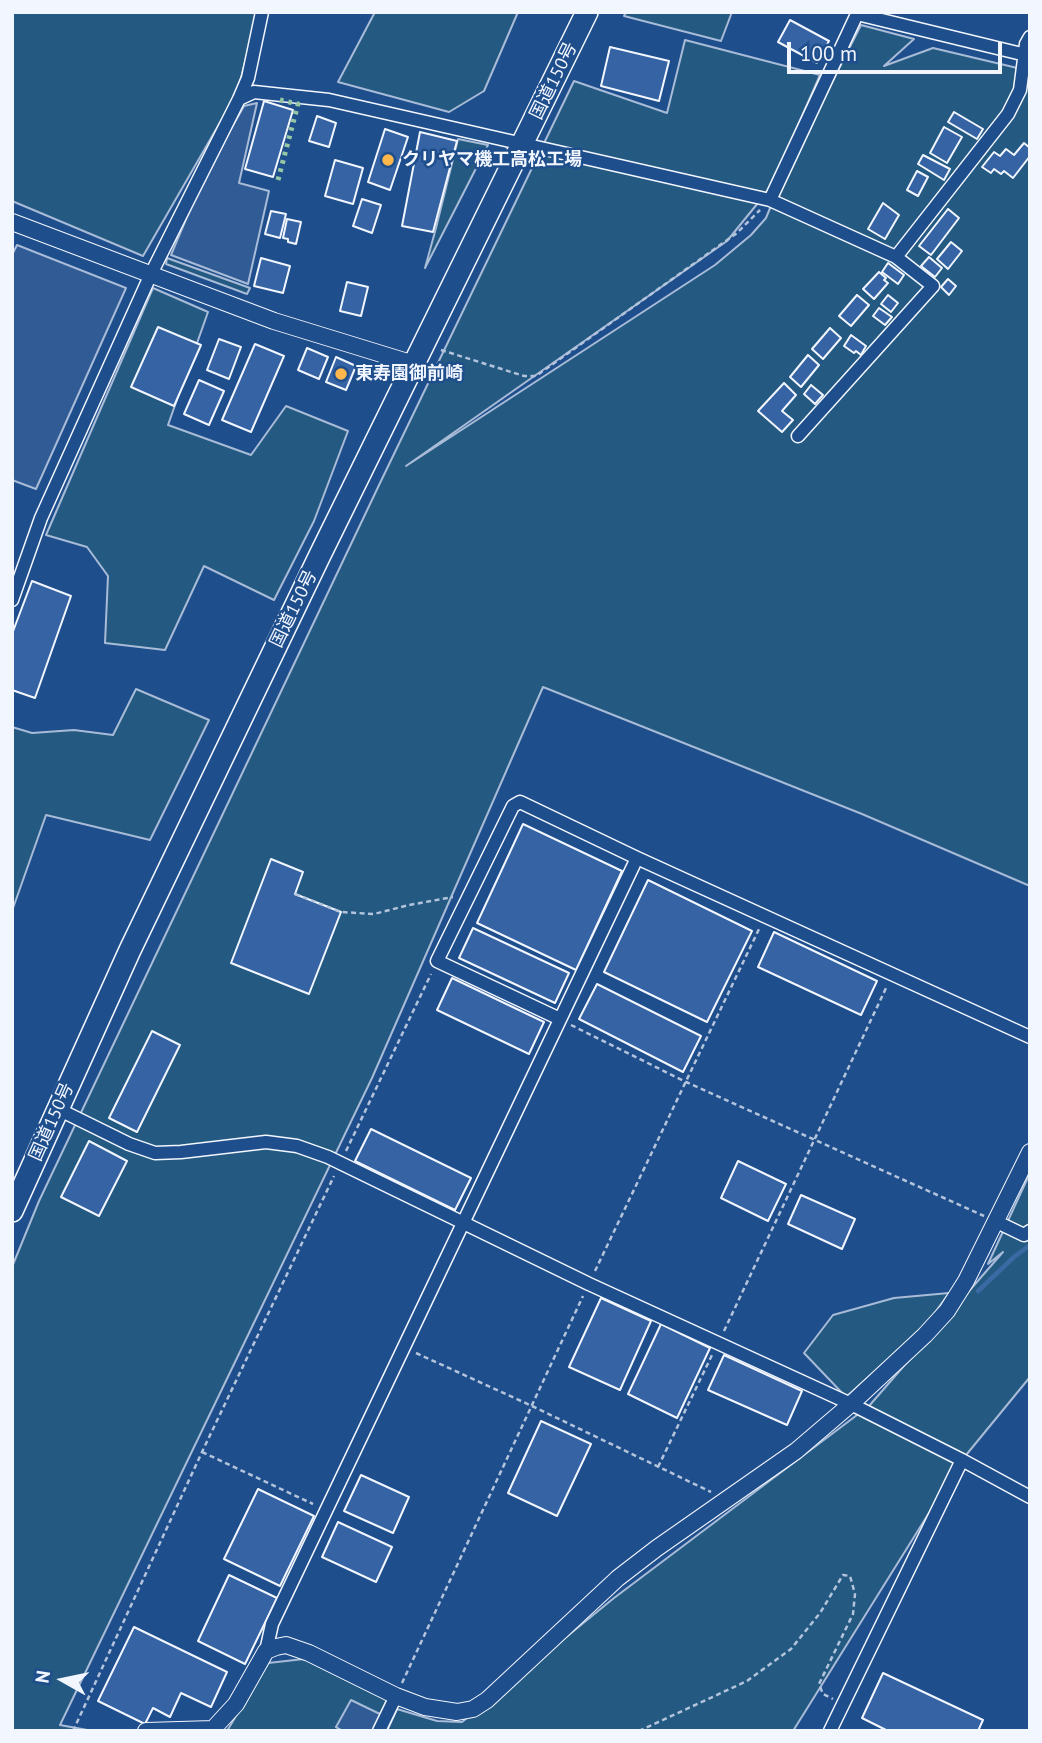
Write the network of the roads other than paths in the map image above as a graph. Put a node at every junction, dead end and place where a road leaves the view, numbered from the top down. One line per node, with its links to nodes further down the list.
1 (262, 12): 6 (street)
2 (587, 12): 7 (highway, 国道150号)
3 (857, 13): 5 (street); 8 (street)
4 (1030, 37): 5 (street)
5 (1027, 55): 10 (street)
6 (239, 99): 7 (street); 11 (street)
7 (523, 144): 8 (street); 12 (highway, 国道150号)
8 (770, 200): 10 (street)
9 (12, 222): 11 (street)
10 (896, 257): 13 (street)
11 (151, 274): 12 (street); 14 (street)
12 (414, 364): 18 (highway, 国道150号)
13 (798, 436)
14 (12, 600)
15 (637, 858): 16 (street); 16 (street); 17 (street)
16 (560, 1019): 22 (street)
17 (1030, 1037)
18 (58, 1109): 20 (highway, 国道150号); 22 (street)
19 (1030, 1152): 21 (street)
20 (12, 1211)
21 (997, 1222): 23 (street); 24 (street)
22 (463, 1223): 24 (street); 27 (street)
23 (1030, 1231)
24 (851, 1404): 25 (street); 28 (street)
25 (962, 1460): 26 (street); 32 (street)
26 (1030, 1497)
27 (266, 1651): 28 (street); 29 (street)
28 (396, 1696): 31 (street)
29 (213, 1730): 30 (street)
30 (146, 1731)
31 (379, 1731)
32 (830, 1731)

